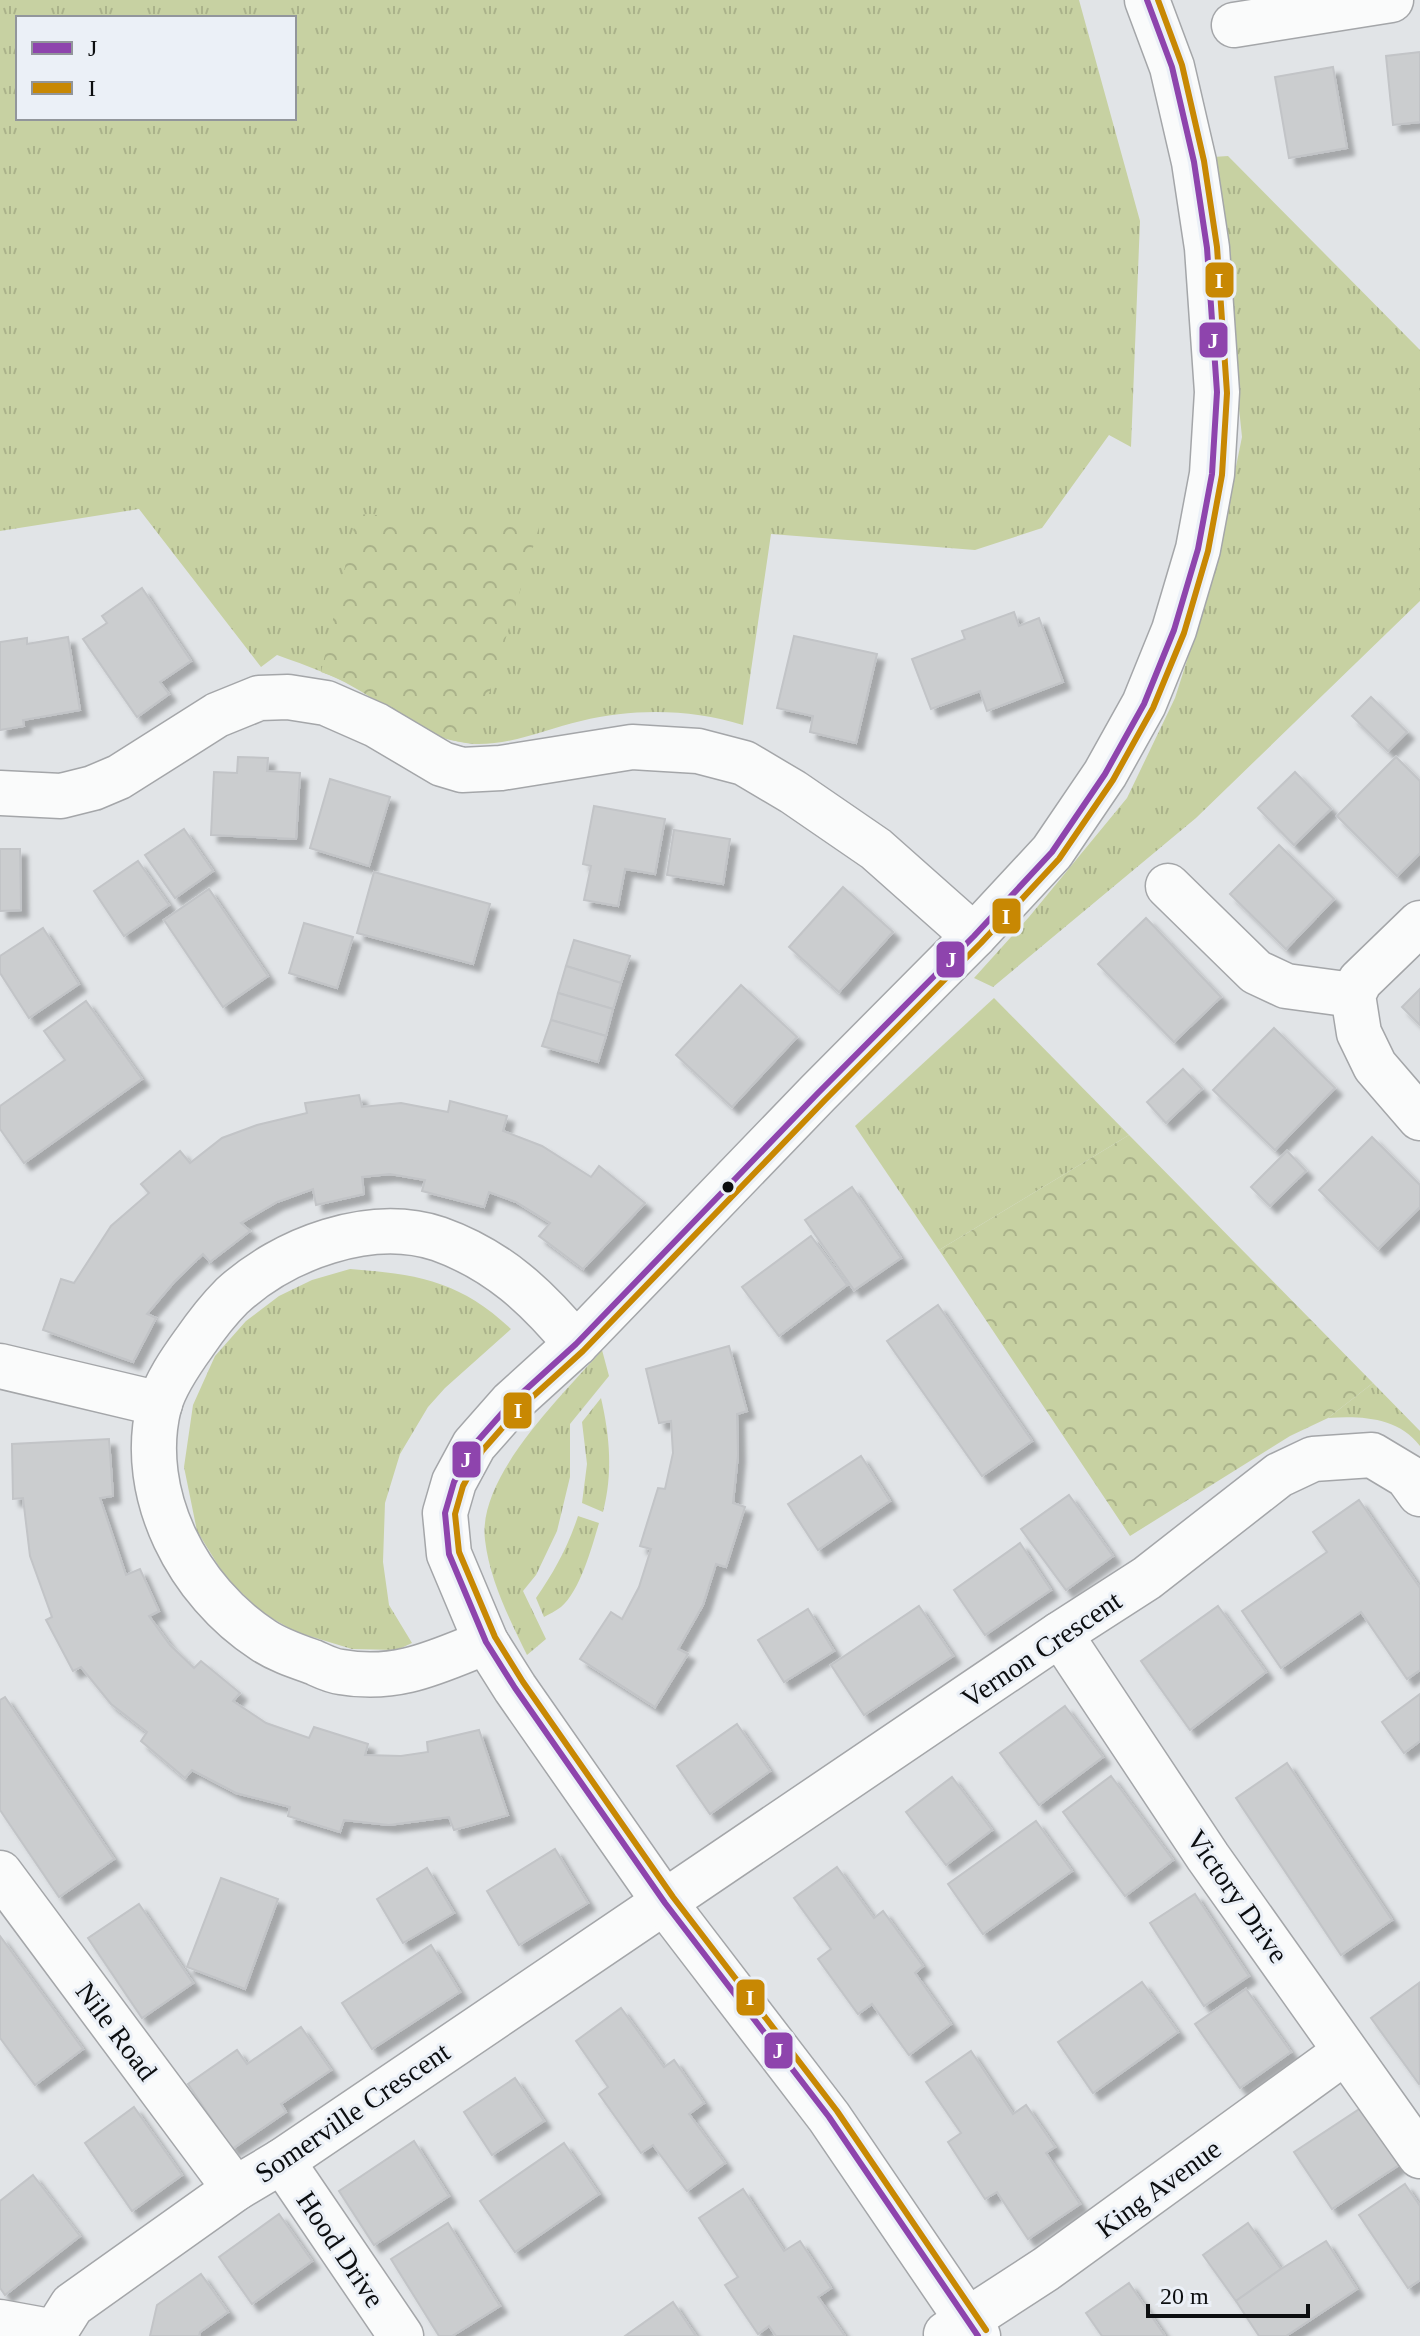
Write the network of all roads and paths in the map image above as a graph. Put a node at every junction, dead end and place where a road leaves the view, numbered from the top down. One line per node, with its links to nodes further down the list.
1 (1147, 0): 7 (street)
2 (1391, 0): 3 (street)
3 (1234, 25)
4 (0, 793): 7 (street)
5 (1168, 886): 8 (street)
6 (1420, 923): 8 (street)
7 (974, 936): 10 (street)
8 (1353, 995): 9 (street)
9 (1420, 1118)
10 (576, 1344): 12 (street); 15 (street)
11 (0, 1366): 12 (street)
12 (160, 1404): 15 (street)
13 (1420, 1494): 14 (street, Vernon Crescent)
14 (1060, 1634): 17 (street, Vernon Crescent); 18 (street, Victory Drive)
15 (486, 1642): 17 (street)
16 (0, 1873): 21 (street, Nile Road)
17 (665, 1903): 20 (street, Somerville Crescent); 23 (street)
18 (1345, 2052): 19 (street, Victory Drive); 23 (street, King Avenue)
19 (1420, 2156)
20 (282, 2161): 21 (street, Somerville Crescent); 25 (street, Hood Drive)
21 (235, 2189): 24 (street, Somerville Crescent)
22 (0, 2322): 24 (street)
23 (963, 2330)
24 (55, 2334)
25 (401, 2336)

